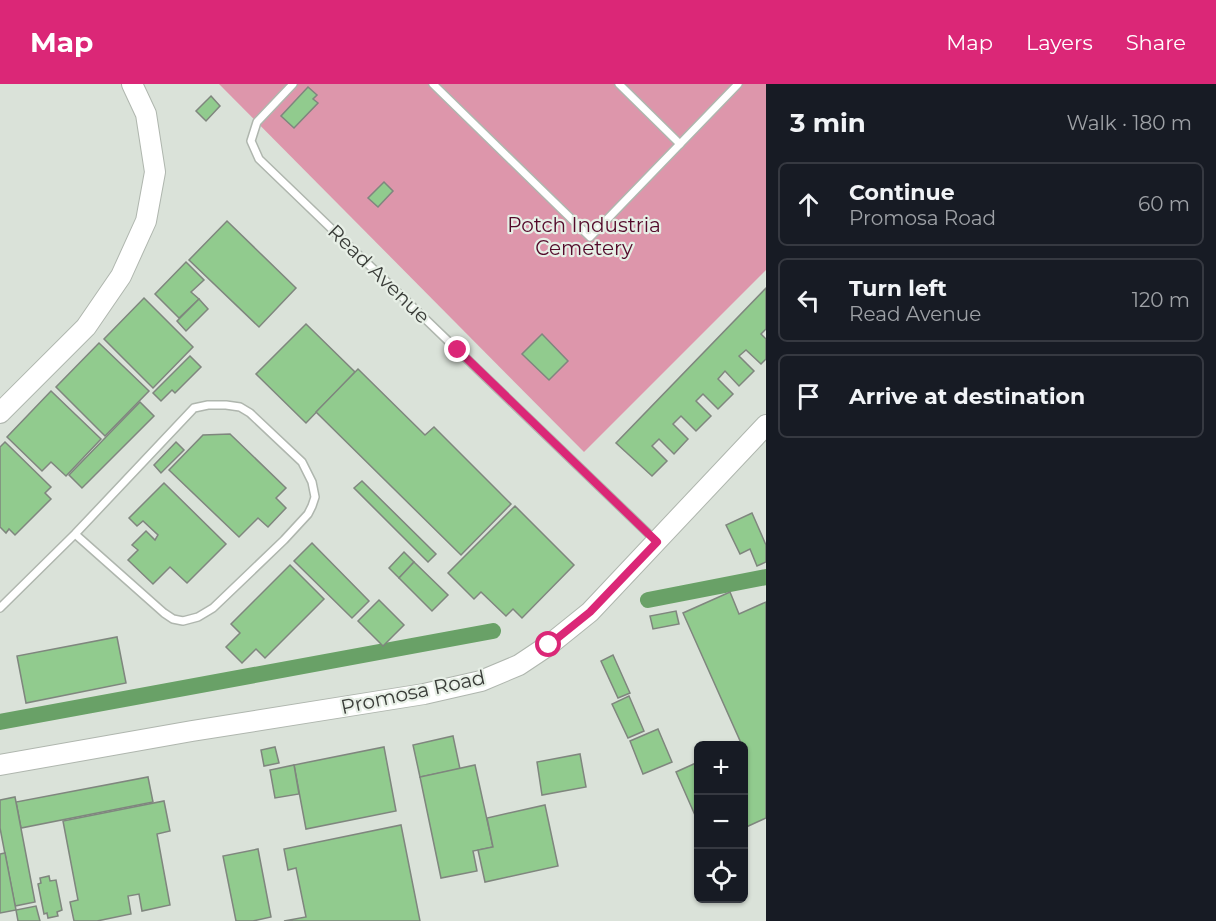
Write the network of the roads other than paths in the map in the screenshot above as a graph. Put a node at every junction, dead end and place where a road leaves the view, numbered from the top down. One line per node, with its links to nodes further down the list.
1 (132, 84): 7 (street)
2 (294, 84): 10 (lane, Read Avenue)
3 (433, 84): 6 (lane)
4 (619, 84): 6 (lane)
5 (738, 84): 6 (lane)
6 (680, 144)
7 (0, 413)
8 (766, 425): 10 (street, Promosa Road)
9 (75, 534): 9 (lane); 11 (lane)
10 (657, 542): 12 (street, Promosa Road)
11 (0, 608)
12 (0, 765)

